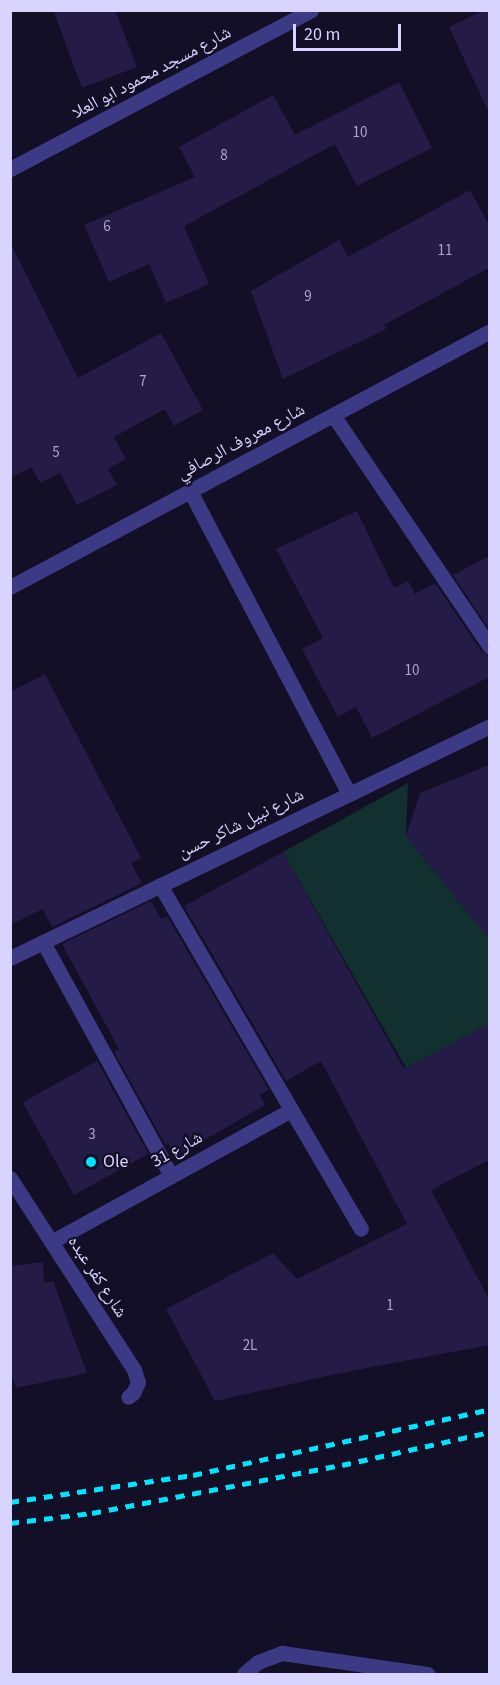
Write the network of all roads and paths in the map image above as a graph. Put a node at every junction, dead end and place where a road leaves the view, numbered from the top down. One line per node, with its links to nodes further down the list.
1 (311, 10): 2 (street, شارع مسجد محمود ابو العلا)
2 (10, 169)
3 (489, 331): 4 (street, شارع معروف الرصافي)
4 (333, 415): 5 (street, شارع معروف الرصافي); 7 (street)
5 (190, 491): 6 (street, شارع معروف الرصافي); 9 (street)
6 (10, 587)
7 (489, 647)
8 (489, 726): 9 (street, شارع نبيل شاكر حسن)
9 (349, 794): 10 (street, شارع نبيل شاكر حسن)
10 (160, 885): 11 (street, شارع نبيل شاكر حسن); 13 (street)
11 (43, 942): 12 (street, شارع نبيل شاكر حسن); 14 (street)
12 (10, 958)
13 (291, 1110): 14 (street, شارع 31); 16 (street)
14 (171, 1176): 17 (street, شارع 31)
15 (10, 1178): 17 (street, شارع كفر عبده)
16 (361, 1229)
17 (51, 1242): 18 (street, شارع كفر عبده)
18 (128, 1396)
19 (244, 1674): 20 (street)
20 (427, 1674)

